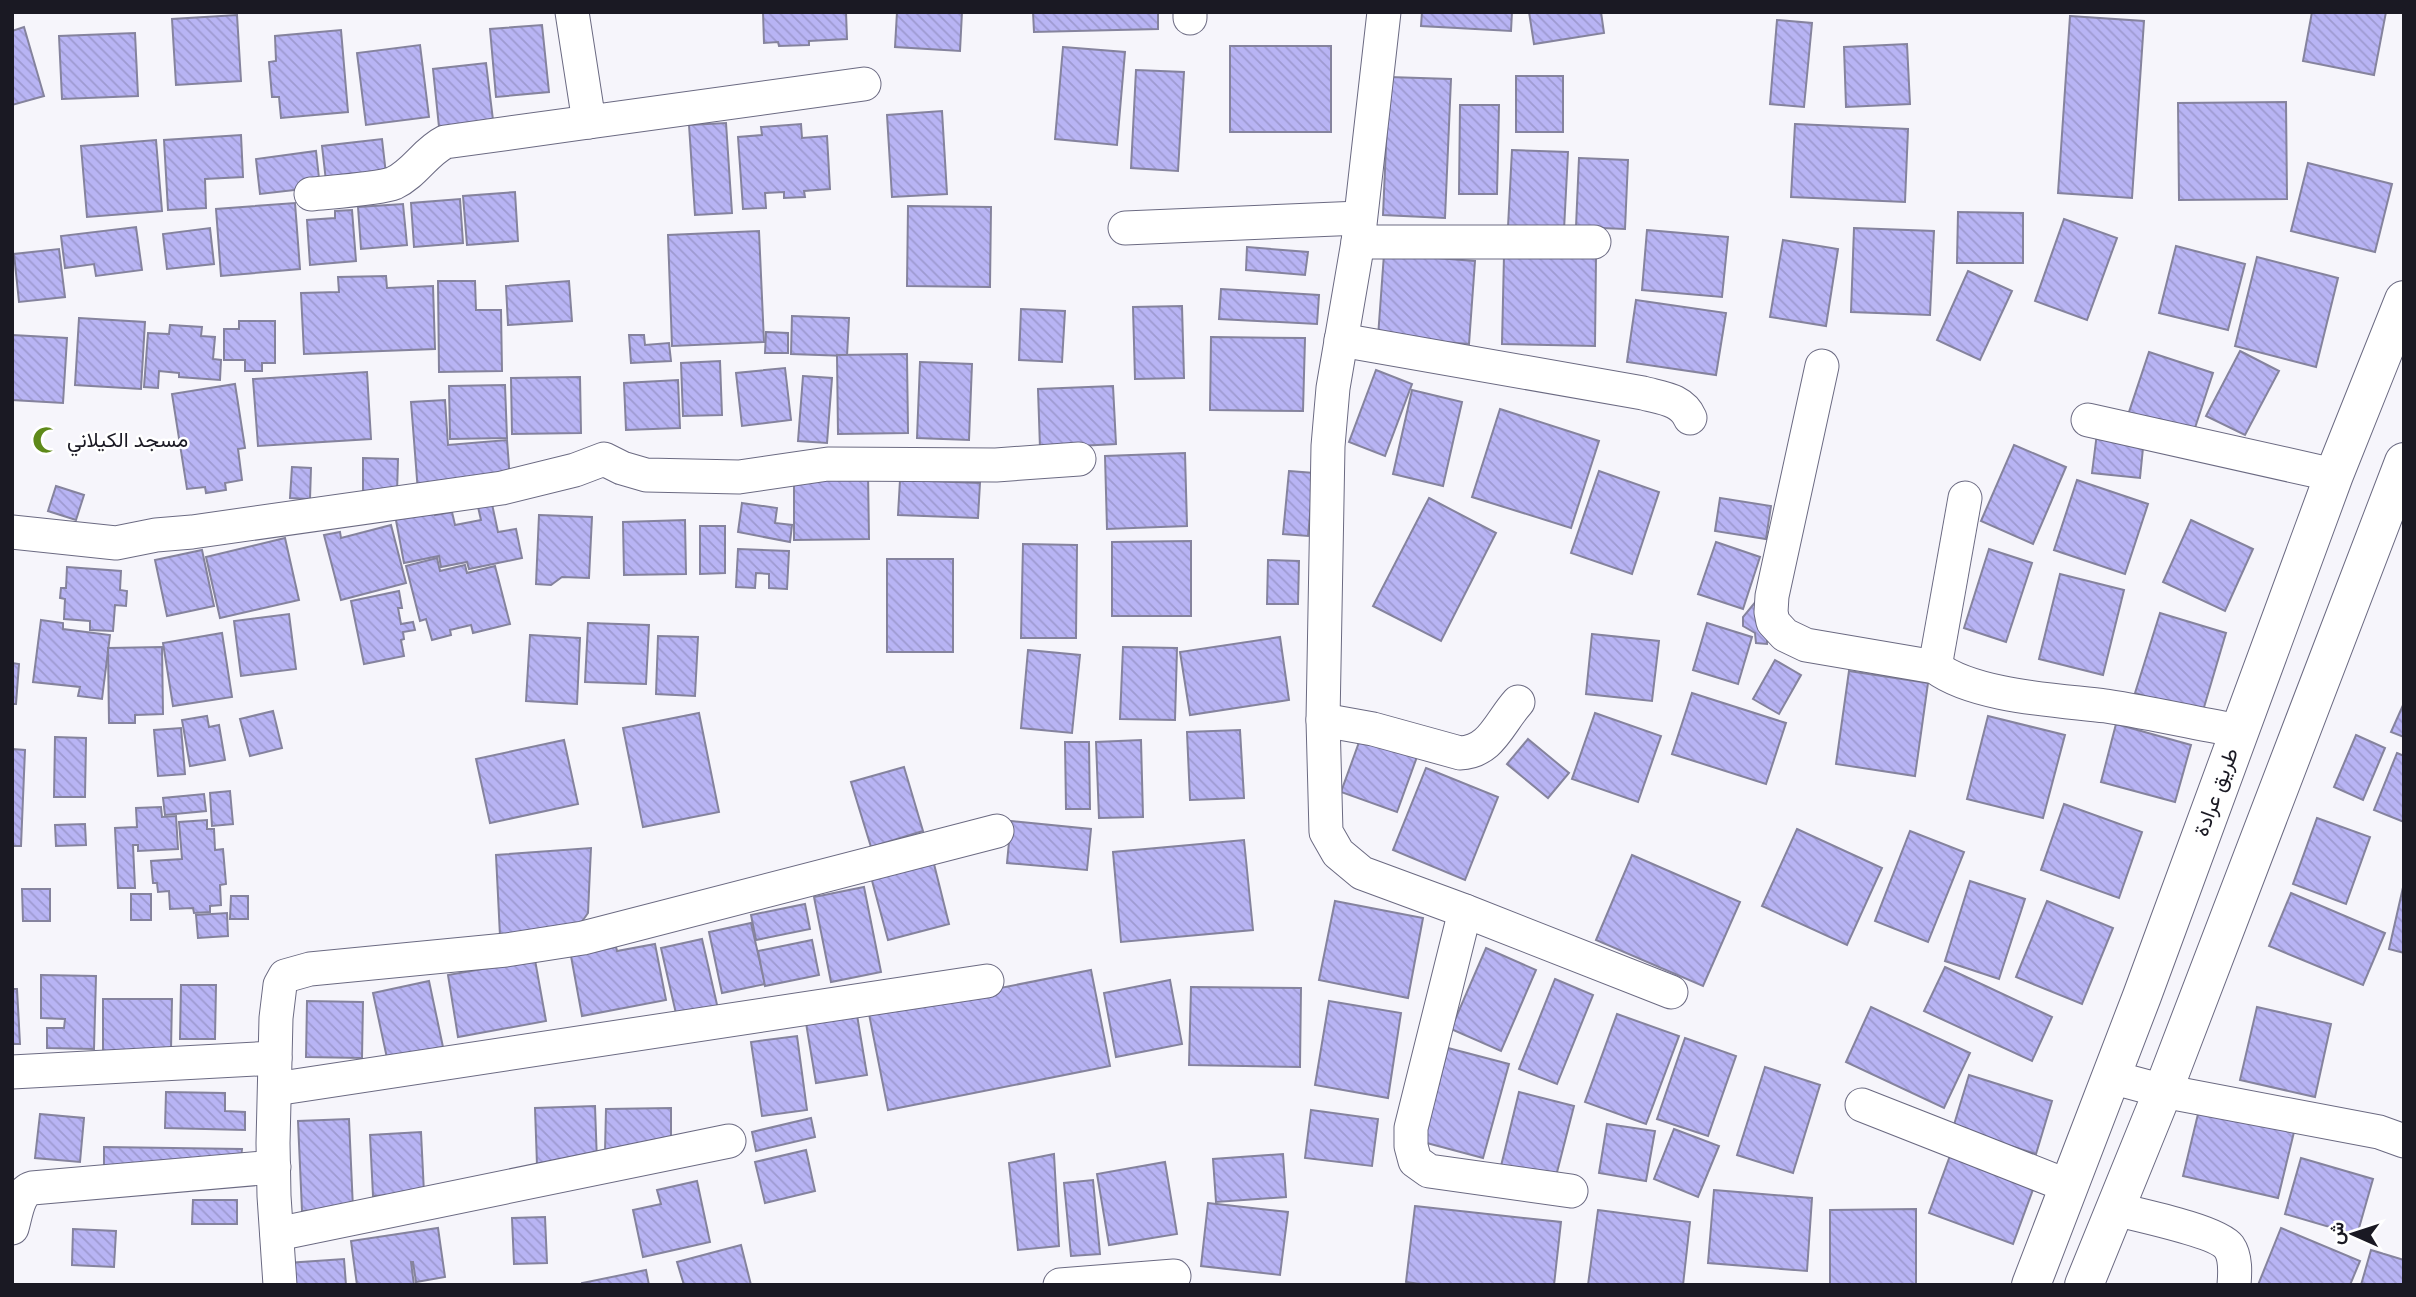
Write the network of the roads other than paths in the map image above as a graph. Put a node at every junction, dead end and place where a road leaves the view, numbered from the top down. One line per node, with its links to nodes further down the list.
1 (572, 12): 4 (street)
2 (1384, 12): 7 (street)
3 (864, 84): 4 (street)
4 (589, 121): 5 (street)
5 (311, 194)
6 (1125, 228): 7 (street)
7 (1359, 230): 8 (street); 10 (street)
8 (1594, 242)
9 (2404, 300): 16 (main road, طريق عرادة)
10 (1340, 340): 12 (street); 22 (street)
11 (1822, 366): 20 (street)
12 (1690, 418)
13 (2088, 420): 16 (street)
14 (1079, 459): 19 (street)
15 (2404, 462): 18 (main road)
16 (2334, 475): 23 (main road, طريق عرادة)
17 (1965, 498): 20 (street)
18 (2393, 521): 29 (main road)
19 (12, 532)
20 (1935, 667): 23 (street)
21 (1518, 702): 22 (street)
22 (1323, 720): 25 (street)
23 (2239, 731): 28 (main road, طريق عرادة)
24 (997, 831): 31 (street)
25 (1465, 911): 27 (street); 39 (street)
26 (987, 981): 31 (street)
27 (1671, 992)
28 (2142, 996): 29 (main road); 32 (main road, طريق عرادة)
29 (2194, 1012): 33 (main road)
30 (12, 1072): 31 (street)
31 (275, 1074): 37 (street)
32 (2110, 1077): 33 (street); 38 (main road, طريق عرادة)
33 (2163, 1091): 35 (street); 40 (main road)
34 (1863, 1105): 38 (street)
35 (2403, 1140)
36 (729, 1141): 42 (street)
37 (274, 1167): 41 (street); 42 (street)
38 (2068, 1186): 46 (main road, طريق عرادة)
39 (1571, 1191)
40 (2115, 1209): 47 (main road); 48 (street)
41 (12, 1228)
42 (277, 1234): 44 (street)
43 (1174, 1276): 45 (street)
44 (280, 1285)
45 (1060, 1285)
46 (2031, 1285)
47 (2084, 1285)
48 (2234, 1285)

